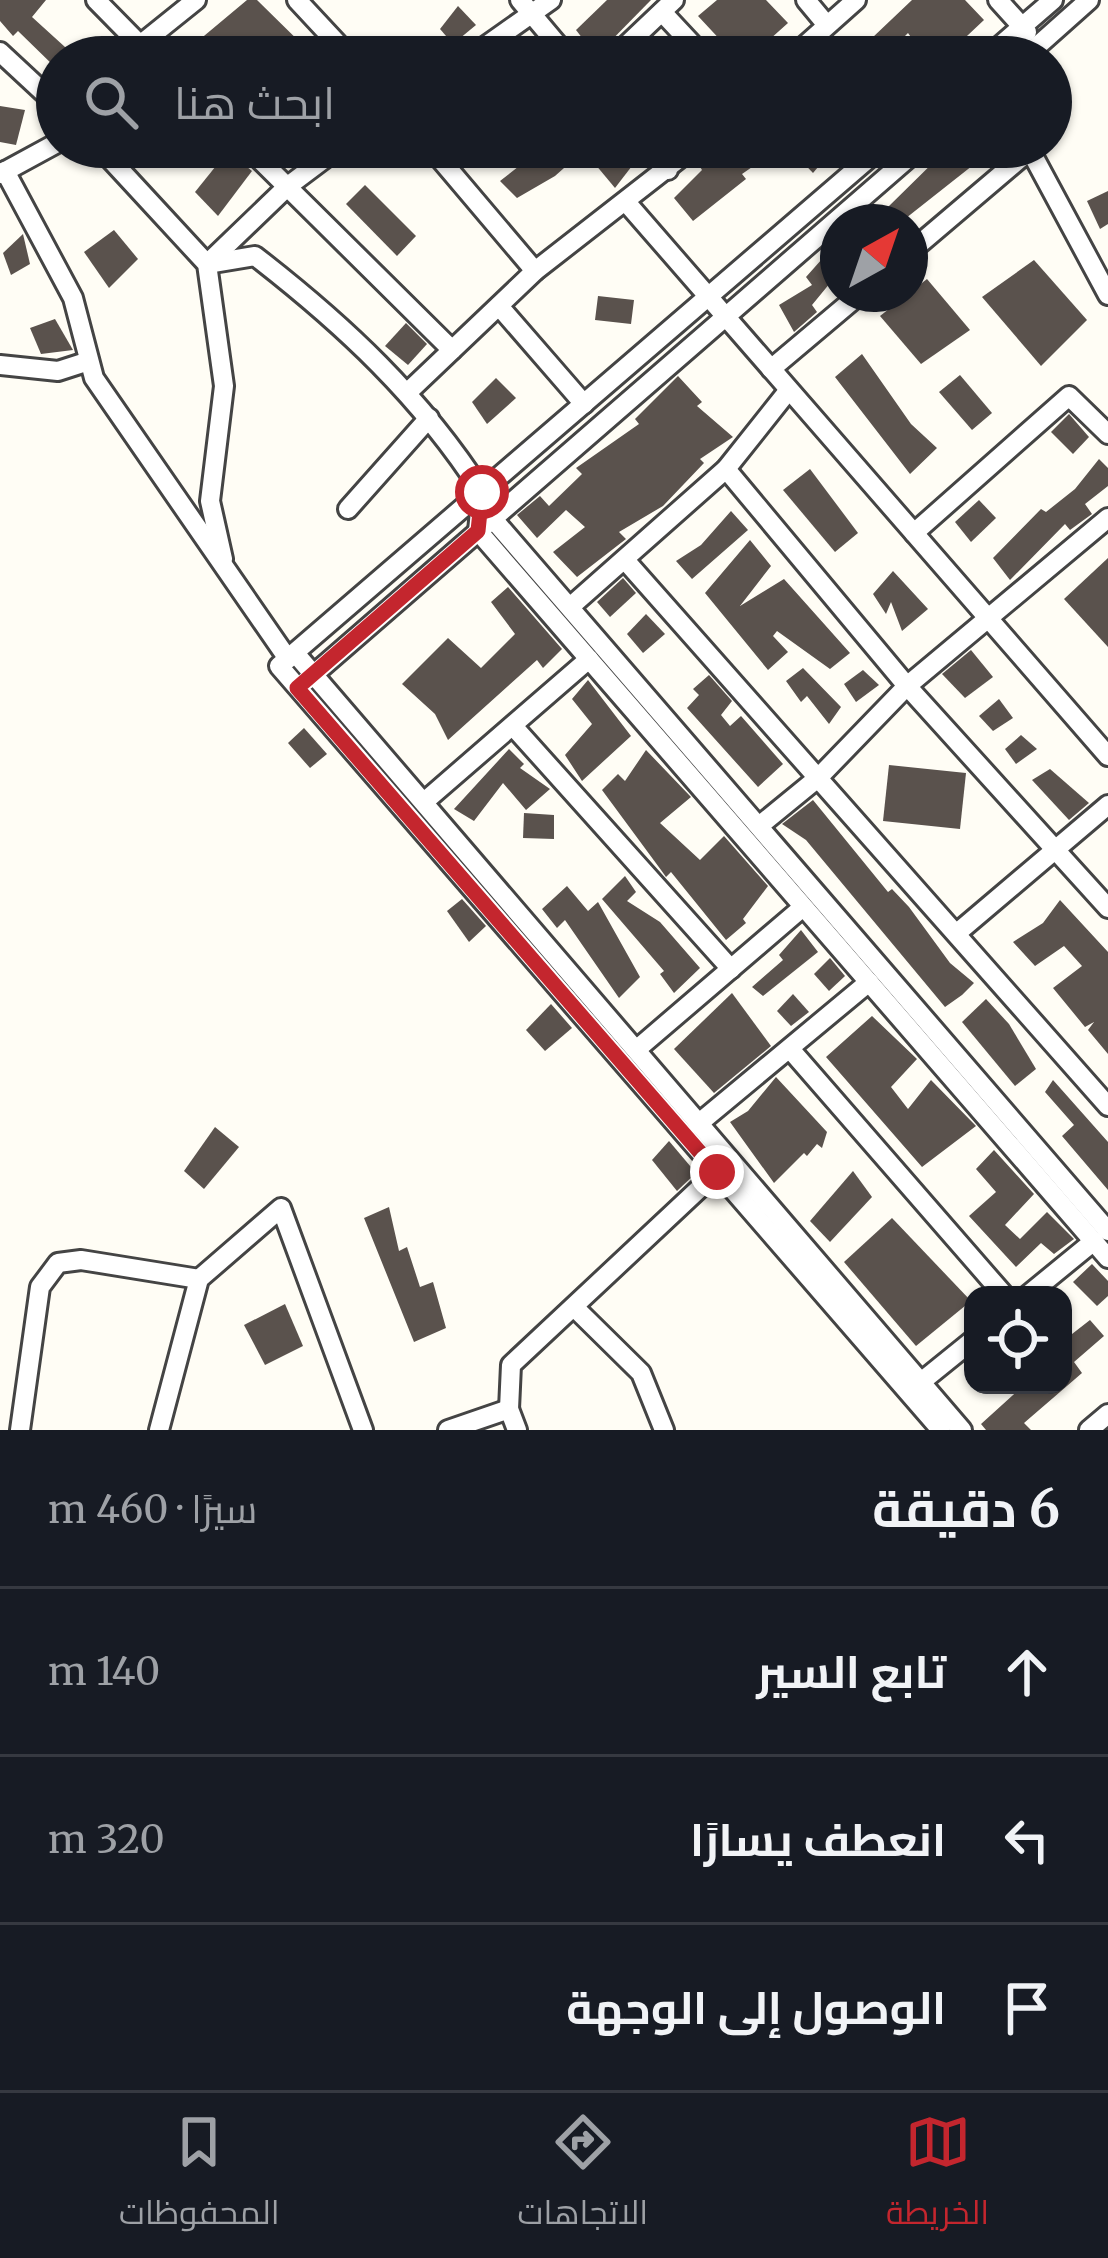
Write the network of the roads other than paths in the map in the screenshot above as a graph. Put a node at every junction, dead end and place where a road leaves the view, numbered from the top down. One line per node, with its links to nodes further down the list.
1 (96, 0): 15 (street)
2 (196, 0): 16 (street)
3 (297, 0): 17 (street)
4 (520, 0): 12 (street)
5 (551, 0): 12 (street)
6 (806, 0): 13 (street)
7 (856, 0): 13 (street)
8 (998, 0): 14 (street)
9 (1053, 0): 14 (street)
10 (1089, 0): 25 (street)
11 (668, 6): 20 (street); 21 (street)
12 (534, 16): 18 (street); 19 (street)
13 (826, 24): 22 (street)
14 (1022, 26): 23 (street); 24 (street)
15 (125, 36)
16 (157, 36)
17 (330, 36)
18 (503, 36)
19 (551, 36)
20 (636, 36)
21 (689, 36)
22 (813, 36)
23 (1011, 36)
24 (1026, 36)
25 (1049, 36)
26 (0, 52): 27 (street)
27 (36, 85)
28 (36, 154): 39 (street)
29 (118, 168): 43 (street)
30 (269, 168): 40 (street)
31 (312, 168): 40 (street)
32 (448, 168): 44 (street)
33 (670, 168): 38 (street)
34 (859, 168): 46 (street)
35 (897, 168): 49 (street)
36 (1009, 168): 42 (street)
37 (1040, 168): 45 (street)
38 (668, 170): 41 (street)
39 (2, 172): 51 (street)
40 (288, 186): 43 (street); 50 (street)
41 (626, 202): 44 (street); 46 (street)
42 (928, 237)
43 (207, 264): 55 (street); 66 (street)
44 (535, 272): 47 (street)
45 (1108, 295)
46 (709, 297): 49 (street); 56 (street)
47 (499, 306): 50 (street); 56 (street)
48 (839, 312): 53 (street)
49 (726, 316): 53 (street); 63 (street)
50 (452, 350): 55 (street)
51 (89, 362): 52 (street); 66 (street)
52 (0, 364)
53 (772, 369): 54 (street)
54 (788, 391): 59 (street); 64 (street)
55 (408, 392): 57 (street)
56 (584, 404): 60 (street)
57 (429, 418): 60 (street); 61 (street)
58 (1108, 434): 64 (street)
59 (726, 469): 65 (street); 72 (street)
60 (482, 492): 63 (street); 69 (street)
61 (348, 509)
62 (1108, 518): 68 (street)
63 (485, 525): 67 (street); 70 (street); 71 (street)
64 (914, 533): 68 (street)
65 (625, 560): 67 (street); 76 (street)
66 (225, 569): 69 (street)
67 (570, 607): 79 (street)
68 (985, 619): 72 (street); 75 (street)
69 (291, 656): 71 (street); 73 (street)
70 (589, 659): 74 (street); 81 (street)
71 (314, 674): 73 (street); 77 (street)
72 (908, 686): 76 (street); 80 (street)
73 (297, 688): 90 (street)
74 (513, 726): 77 (street); 84 (street)
75 (1108, 756)
76 (819, 777): 79 (street); 83 (street)
77 (424, 802): 87 (street)
78 (1108, 805): 80 (street)
79 (759, 826): 91 (street)
80 (1057, 850): 82 (street); 83 (street)
81 (803, 907): 84 (street); 85 (street)
82 (1108, 908)
83 (957, 933): 88 (street)
84 (731, 968): 87 (street)
85 (869, 982): 86 (street); 91 (street)
86 (790, 1049): 89 (street); 94 (street)
87 (636, 1050): 89 (street)
88 (1108, 1106)
89 (698, 1124): 98 (street)
90 (717, 1172): 96 (street); 107 (street)
91 (1101, 1224): 92 (street); 95 (street)
92 (1108, 1258)
93 (199, 1280): 101 (street); 102 (street); 103 (street)
94 (996, 1286)
95 (1037, 1286)
96 (574, 1306): 99 (street); 106 (street)
97 (964, 1347): 98 (street)
98 (921, 1382): 108 (street)
99 (509, 1409): 104 (street); 105 (street)
100 (1108, 1414): 109 (street)
101 (20, 1430)
102 (159, 1430)
103 (363, 1430)
104 (448, 1430)
105 (517, 1430)
106 (664, 1430)
107 (941, 1430)
108 (962, 1430)
109 (1089, 1430)

